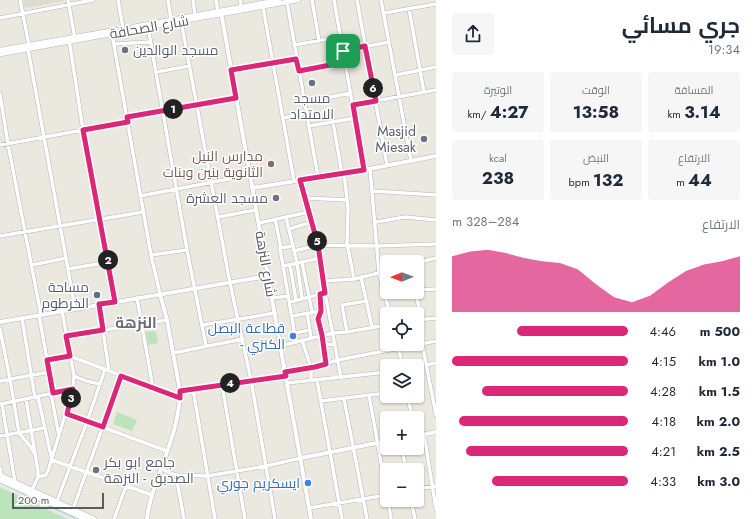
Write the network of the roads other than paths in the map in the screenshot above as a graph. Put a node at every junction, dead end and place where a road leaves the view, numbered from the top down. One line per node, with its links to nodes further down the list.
1 (20, 0): 21 (street)
2 (93, 0): 14 (street)
3 (118, 0): 28 (street)
4 (168, 0): 25 (street)
5 (193, 0): 23 (street)
6 (216, 0): 20 (street)
7 (240, 0): 18 (street)
8 (279, 0): 16 (main road, شارع الصحافة)
9 (298, 0): 15 (main road, شارع الصحافة)
10 (312, 0): 33 (street)
11 (334, 0): 30 (street)
12 (357, 0): 38 (street)
13 (381, 0): 22 (street)
14 (68, 2): 21 (street); 31 (street)
15 (287, 2): 16 (main road, شارع الصحافة); 37 (street)
16 (262, 3): 18 (main road, شارع الصحافة); 20 (main road, شارع الصحافة); 45 (street)
17 (436, 4): 19 (street)
18 (241, 6): 20 (main road, شارع الصحافة)
19 (409, 8): 22 (street); 49 (street)
20 (220, 12): 23 (main road, شارع الصحافة); 26 (main road, شارع الصحافة); 48 (street, شارع النزهة)
21 (23, 13): 24 (street); 39 (street)
22 (384, 13): 35 (street)
23 (196, 15): 25 (main road, شارع الصحافة)
24 (0, 17)
25 (171, 20): 28 (main road, شارع الصحافة)
26 (181, 21): 27 (main road, شارع الصحافة); 46 (street)
27 (148, 27): 29 (main road, شارع الصحافة); 34 (street)
28 (124, 28): 31 (main road, شارع الصحافة)
29 (112, 34): 31 (main road, شارع الصحافة); 36 (street)
30 (340, 37): 33 (street); 41 (street)
31 (75, 39): 32 (main road, شارع الصحافة)
32 (69, 40): 39 (main road, شارع الصحافة); 71 (street)
33 (319, 41): 37 (street)
34 (150, 42): 36 (street); 51 (street)
35 (389, 42): 38 (street); 52 (street)
36 (114, 44): 65 (street)
37 (294, 45): 43 (street)
38 (365, 46): 41 (street); 59 (street)
39 (28, 47): 40 (main road, شارع الصحافة); 42 (main road, شارع الصحافة); 72 (street)
40 (0, 50)
41 (343, 51): 44 (street)
42 (0, 54)
43 (296, 59): 45 (street); 50 (street)
44 (346, 62): 50 (street); 55 (street)
45 (273, 63): 48 (street); 66 (street)
46 (190, 66): 51 (street); 61 (street)
47 (436, 68): 49 (street)
48 (231, 70): 58 (street, شارع النزهة)
49 (420, 70): 52 (street); 54 (street)
50 (299, 71): 60 (street)
51 (156, 72): 63 (street)
52 (396, 76): 57 (street)
53 (436, 90): 54 (street)
54 (424, 92): 57 (street)
55 (351, 93): 60 (street); 62 (street)
56 (0, 94): 73 (street)
57 (400, 96): 59 (street); 76 (street)
58 (236, 98): 61 (street); 81 (street, شارع النزهة)
59 (376, 101): 62 (street); 77 (street)
60 (305, 102): 64 (street)
61 (197, 105): 63 (street); 85 (street)
62 (353, 105): 67 (street)
63 (163, 110): 65 (street); 87 (street)
64 (306, 113): 66 (street); 70 (street)
65 (127, 117): 68 (street)
66 (283, 118): 84 (street)
67 (356, 118): 69 (street); 79 (street)
68 (128, 122): 71 (street); 90 (street)
69 (333, 122): 70 (street); 80 (street)
70 (309, 126): 82 (street)
71 (83, 130): 72 (street); 98 (street)
72 (44, 137): 73 (street); 104 (street)
73 (8, 144): 74 (street); 106 (street)
74 (0, 145)
75 (436, 156): 76 (street)
76 (411, 160): 77 (street)
77 (387, 165): 78 (street)
78 (370, 169): 79 (street); 88 (street)
79 (364, 170): 80 (street)
80 (343, 174): 82 (street); 92 (street)
81 (250, 175): 85 (street); 86 (street, شارع النزهة)
82 (318, 177): 83 (street)
83 (300, 180): 84 (street); 91 (street)
84 (294, 181): 86 (street)
85 (211, 183): 87 (street); 96 (street)
86 (252, 188): 93 (street, شارع النزهة)
87 (177, 189): 90 (street); 114 (street)
88 (372, 191): 89 (street); 102 (street)
89 (436, 195)
90 (140, 196): 94 (street)
91 (305, 198): 92 (street); 95 (street)
92 (347, 200): 111 (street)
93 (256, 210): 96 (street); 103 (street, شارع النزهة)
94 (143, 212): 98 (street); 116 (street)
95 (309, 212): 97 (street); 101 (street)
96 (218, 217): 137 (street)
97 (286, 217): 99 (street); 105 (street)
98 (100, 219): 104 (street); 121 (street)
99 (275, 219): 103 (street); 113 (street)
100 (436, 220): 102 (street)
101 (312, 222): 105 (street); 109 (street)
102 (376, 222): 112 (street)
103 (259, 223): 132 (street, شارع النزهة)
104 (60, 226): 106 (street); 117 (street)
105 (289, 229): 110 (street)
106 (26, 232): 107 (street); 124 (street)
107 (0, 236)
108 (436, 244): 112 (street)
109 (318, 245): 111 (street); 115 (street); 118 (street)
110 (293, 246): 113 (street); 115 (street)
111 (349, 246): 112 (street); 135 (street)
112 (378, 246): 129 (street)
113 (281, 248): 126 (street)
114 (187, 250): 116 (street); 138 (street)
115 (294, 251): 123 (street)
116 (151, 255): 142 (street)
117 (66, 258): 124 (street); 127 (street)
118 (320, 258): 122 (street); 136 (street)
119 (436, 258): 120 (street)
120 (424, 261)
121 (109, 262): 127 (street); 151 (street)
122 (302, 262): 123 (street); 128 (street)
123 (297, 263): 125 (street); 130 (street)
124 (32, 265): 161 (street)
125 (290, 265): 126 (street); 131 (street)
126 (284, 266): 133 (street)
127 (68, 269): 155 (street)
128 (304, 273): 130 (street); 145 (street)
129 (379, 273): 134 (street); 154 (street)
130 (298, 274): 131 (street); 148 (street)
131 (292, 275): 133 (street); 149 (street)
132 (268, 276): 137 (street); 147 (street, شارع النزهة)
133 (285, 276): 144 (street)
134 (361, 277): 135 (street); 150 (street)
135 (354, 279): 136 (street)
136 (323, 281): 141 (street)
137 (230, 283): 138 (street); 164 (street)
138 (196, 289): 142 (street); 170 (street)
139 (436, 289): 140 (street)
140 (424, 290)
141 (325, 293): 143 (street); 177 (street)
142 (160, 294): 146 (street); 167 (street)
143 (320, 294): 145 (street); 157 (street)
144 (289, 296): 147 (street); 152 (street)
145 (309, 297): 148 (street); 158 (street)
146 (137, 298): 151 (street); 169 (street)
147 (272, 298): 159 (street, شارع النزهة)
148 (302, 298): 149 (street)
149 (296, 300): 152 (street)
150 (367, 301): 172 (street); 176 (street)
151 (115, 302): 153 (street)
152 (290, 302): 162 (street)
153 (99, 304): 155 (street); 174 (street)
154 (388, 307)
155 (75, 308): 156 (street)
156 (62, 311): 161 (street); 180 (street)
157 (321, 311): 158 (street); 179 (street)
158 (312, 312): 160 (street)
159 (275, 313): 164 (street); 190 (street, شارع النزهة)
160 (307, 313): 162 (street); 175 (street)
161 (40, 315): 163 (street); 195 (street)
162 (292, 316): 178 (street)
163 (22, 318): 168 (street); 206 (street)
164 (238, 318): 170 (street); 182 (street)
165 (436, 318): 166 (street)
166 (424, 319)
167 (167, 320): 169 (street); 193 (street)
168 (0, 322)
169 (142, 323): 174 (street); 218 (street)
170 (203, 325): 189 (street)
171 (380, 326): 172 (street)
172 (372, 327): 176 (street)
173 (0, 329): 210 (street)
174 (103, 330): 180 (street); 202 (street)
175 (310, 330): 178 (street); 181 (street)
176 (347, 332): 177 (street)
177 (333, 333): 179 (street); 187 (street)
178 (295, 334): 185 (street)
179 (322, 335): 181 (street); 188 (street)
180 (66, 336): 194 (street)
181 (312, 337): 183 (street)
182 (243, 339): 189 (street); 211 (street)
183 (302, 340): 185 (street); 200 (street)
184 (436, 341): 186 (street)
185 (296, 342): 190 (street)
186 (424, 343)
187 (335, 344): 188 (street); 196 (street)
188 (323, 345): 198 (street)
189 (206, 346): 193 (street)
190 (280, 346): 205 (street, شارع النزهة)
191 (380, 350): 196 (street)
192 (423, 351): 199 (street)
193 (173, 353): 221 (street)
194 (70, 356): 195 (street); 201 (street); 207 (street)
195 (47, 360): 203 (street)
196 (338, 360): 198 (street); 209 (street)
197 (436, 363): 199 (street)
198 (326, 364): 200 (street)
199 (426, 365): 233 (street)
200 (310, 368): 205 (street); 212 (street)
201 (105, 369): 202 (street); 216 (street)
202 (109, 371): 208 (street)
203 (49, 372): 206 (street); 222 (street)
204 (380, 373): 209 (street)
205 (286, 374): 211 (street); 215 (street, شارع النزهة)
206 (31, 375): 210 (street); 225 (street)
207 (74, 376): 216 (street); 219 (street)
208 (121, 376): 218 (street); 235 (street)
209 (341, 378): 213 (street)
210 (10, 379): 214 (street); 230 (street)
211 (251, 380): 217 (street); 253 (street)
212 (311, 380): 213 (street); 215 (street)
213 (316, 380): 229 (street)
214 (0, 381)
215 (287, 383): 249 (street, شارع النزهة)
216 (100, 384): 234 (street)
217 (222, 385): 220 (street); 256 (street)
218 (153, 388): 226 (street)
219 (73, 389): 222 (street); 232 (street)
220 (193, 389): 221 (street); 259 (street)
221 (180, 391): 226 (street)
222 (52, 394): 225 (street); 243 (street)
223 (380, 394): 224 (street)
224 (369, 396): 228 (street); 244 (street)
225 (37, 397): 227 (street); 236 (street)
226 (180, 398): 246 (street)
227 (26, 399): 230 (street); 237 (street)
228 (344, 399): 229 (street); 245 (street)
229 (321, 401): 247 (street)
230 (14, 402): 231 (street); 239 (street)
231 (1, 404): 241 (street)
232 (67, 414): 234 (street); 243 (street)
233 (436, 415)
234 (88, 422): 235 (street); 252 (street)
235 (103, 427): 246 (street); 257 (street)
236 (44, 428): 237 (street); 250 (street)
237 (31, 430): 239 (street); 248 (street)
238 (436, 432): 240 (street)
239 (19, 433): 241 (street); 248 (street)
240 (424, 434): 264 (street)
241 (7, 435): 242 (street); 262 (street)
242 (0, 436)
243 (59, 437): 250 (street)
244 (378, 443): 245 (street); 251 (street)
245 (354, 447): 247 (street); 269 (street)
246 (167, 451): 255 (street)
247 (330, 452): 249 (street); 271 (street)
248 (35, 455): 261 (street)
249 (301, 458): 253 (street); 274 (street, شارع النزهة)
250 (52, 460): 252 (street); 261 (street)
251 (381, 463)
252 (70, 466): 257 (street); 270 (street)
253 (266, 466): 256 (street); 285 (street)
254 (0, 468): 260 (street)
255 (161, 469): 258 (street); 267 (street)
256 (237, 471): 259 (street); 284 (street)
257 (86, 472): 263 (street); 275 (street)
258 (176, 475): 259 (street); 282 (street)
259 (207, 476): 283 (street)
260 (0, 477): 262 (main road); 266 (main road)
261 (38, 477): 266 (street)
262 (15, 482): 266 (main road)
263 (126, 486): 267 (street); 280 (street)
264 (434, 486): 265 (street); 276 (street)
265 (424, 488)
266 (31, 492): 270 (main road); 278 (main road)
267 (152, 495): 281 (street)
268 (380, 496): 269 (street)
269 (363, 499): 271 (street); 288 (street)
270 (57, 501): 275 (main road)
271 (340, 503): 274 (street); 287 (street)
272 (389, 507): 289 (street)
273 (413, 507): 290 (street)
274 (310, 508): 277 (street, شارع النزهة)
275 (73, 509): 279 (main road)
276 (436, 509)
277 (311, 518): 286 (street)
278 (85, 519)
279 (94, 519)
280 (114, 519)
281 (147, 519)
282 (184, 519)
283 (215, 519)
284 (245, 519)
285 (276, 519)
286 (306, 519)
287 (342, 519)
288 (367, 519)
289 (391, 519)
290 (415, 519)

